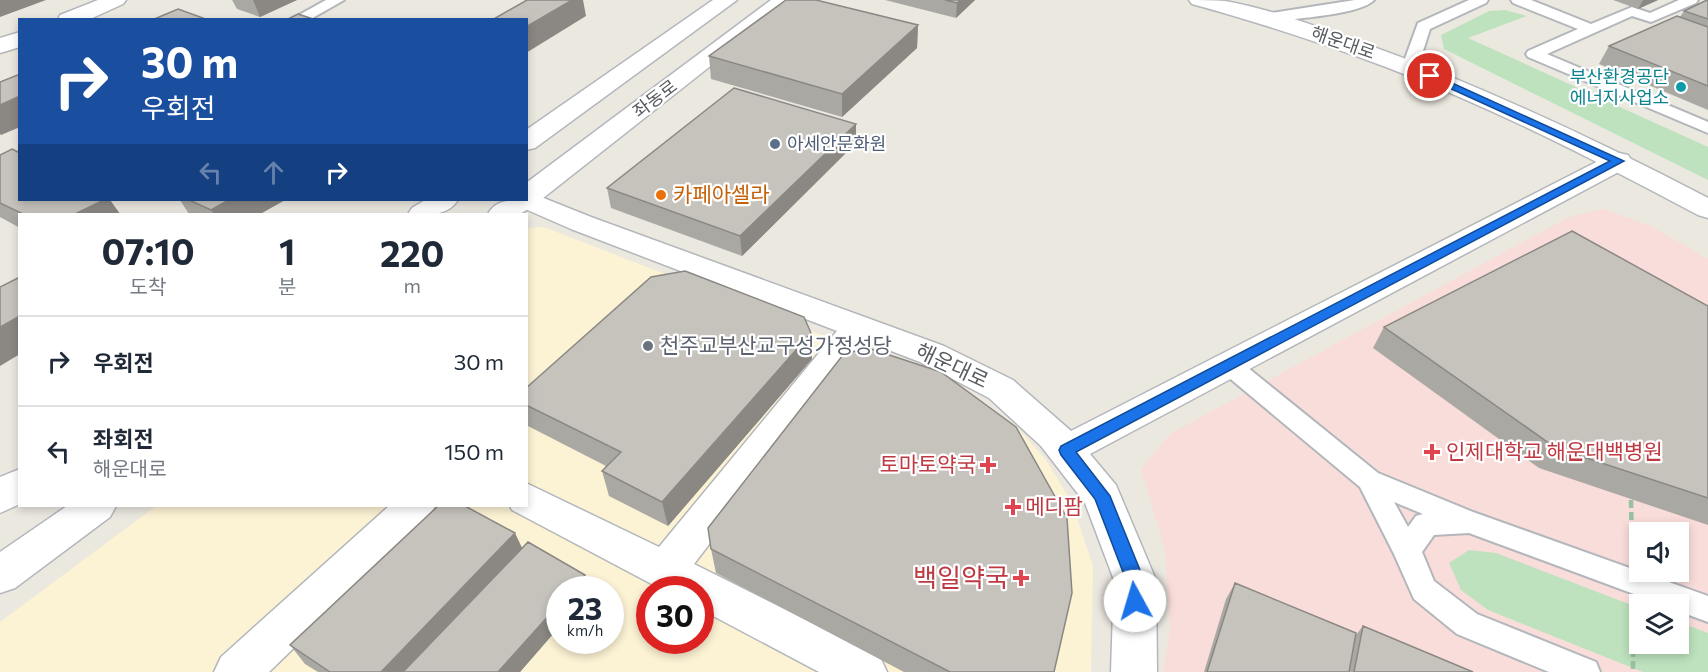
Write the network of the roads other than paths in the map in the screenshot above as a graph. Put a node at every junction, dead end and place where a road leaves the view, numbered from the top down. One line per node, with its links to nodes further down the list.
1 (116, 0): 10 (street)
2 (337, 0): 11 (lane)
3 (727, 0): 18 (street, 좌동로)
4 (784, 0): 20 (street, 좌동로)
5 (1199, 0): 12 (street, 해운대로)
6 (1367, 0): 12 (lane)
7 (1481, 0): 16 (lane)
8 (1518, 0): 13 (lane)
9 (1690, 0): 13 (lane)
10 (73, 18)
11 (301, 18)
12 (1266, 18): 16 (street, 해운대로)
13 (1591, 29): 17 (lane)
14 (18, 40): 15 (street)
15 (0, 46)
16 (1410, 67): 19 (street, 해운대로)
17 (1708, 128)
18 (528, 141)
19 (1619, 161): 24 (street, 해운대로); 30 (street)
20 (528, 196)
21 (528, 199): 27 (street, 해운대로)
22 (442, 201): 25 (street)
23 (521, 201): 26 (street, 좌동로)
24 (1708, 209)
25 (424, 213)
26 (503, 213)
27 (678, 259): 28 (street); 29 (street, 해운대로)
28 (653, 283)
29 (858, 327): 31 (street, 해운대로); 40 (street)
30 (1229, 365): 31 (street); 32 (lane)
31 (1066, 450): 45 (street, 해운대로)
32 (1369, 480): 38 (lane); 39 (lane)
33 (18, 485): 34 (street)
34 (0, 497)
35 (528, 500): 40 (street)
36 (95, 507): 41 (street)
37 (414, 507): 43 (street)
38 (1470, 522): 39 (lane); 42 (lane)
39 (1407, 550): 46 (lane)
40 (665, 570): 44 (street)
41 (0, 575)
42 (1708, 609)
43 (241, 671)
44 (864, 672)
45 (1134, 672)
46 (1585, 672)

